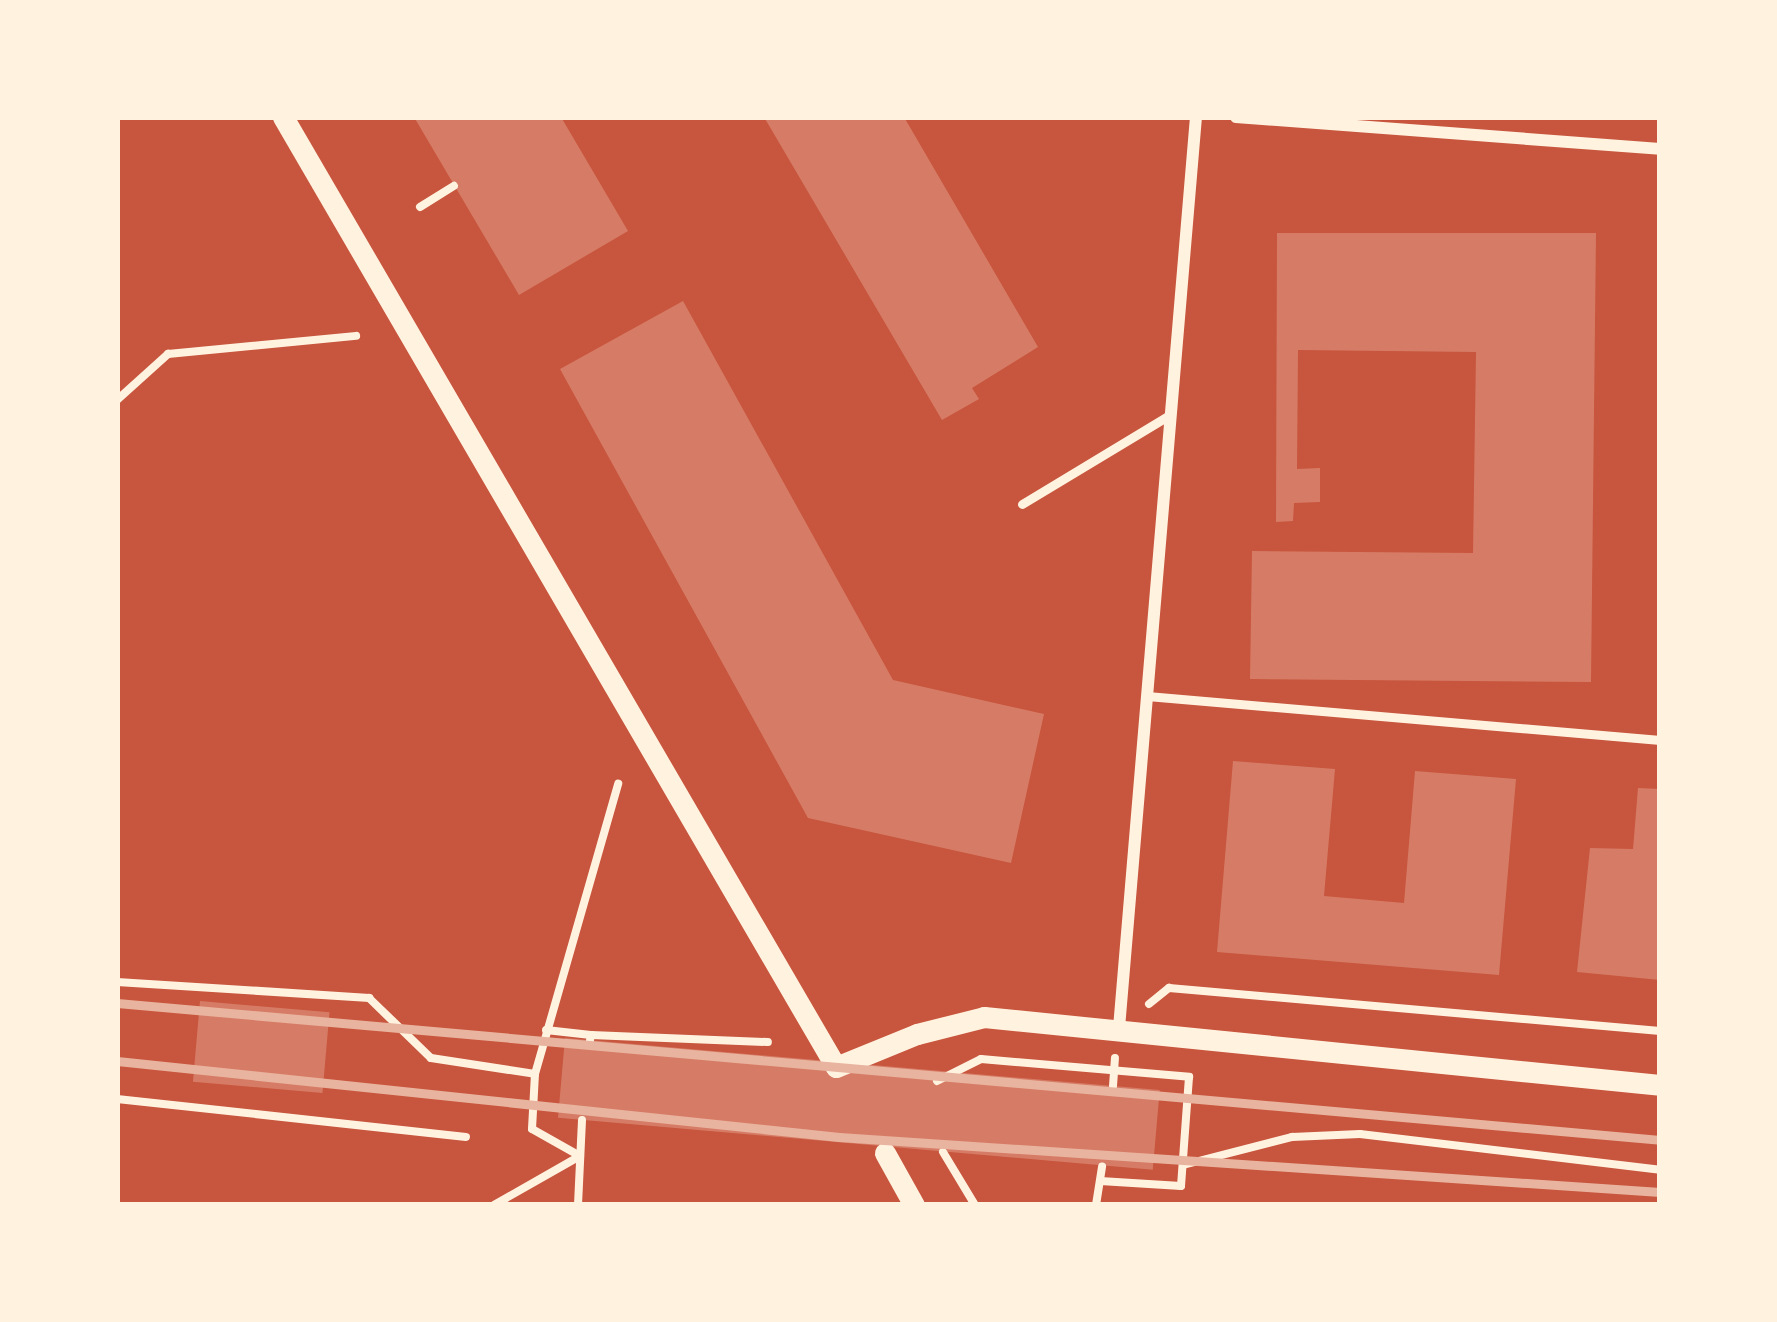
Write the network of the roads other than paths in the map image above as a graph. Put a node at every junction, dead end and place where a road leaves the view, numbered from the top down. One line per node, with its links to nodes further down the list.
1 (284, 117): 9 (street)
2 (1196, 117): 5 (street)
3 (1236, 117): 4 (street)
4 (1660, 149)
5 (1171, 413): 6 (lane); 7 (street)
6 (1022, 504)
7 (1147, 696): 8 (lane); 9 (street)
8 (1660, 740)
9 (1118, 1028): 10 (street)
10 (1660, 1085)
11 (885, 1153): 12 (street)
12 (914, 1205)

